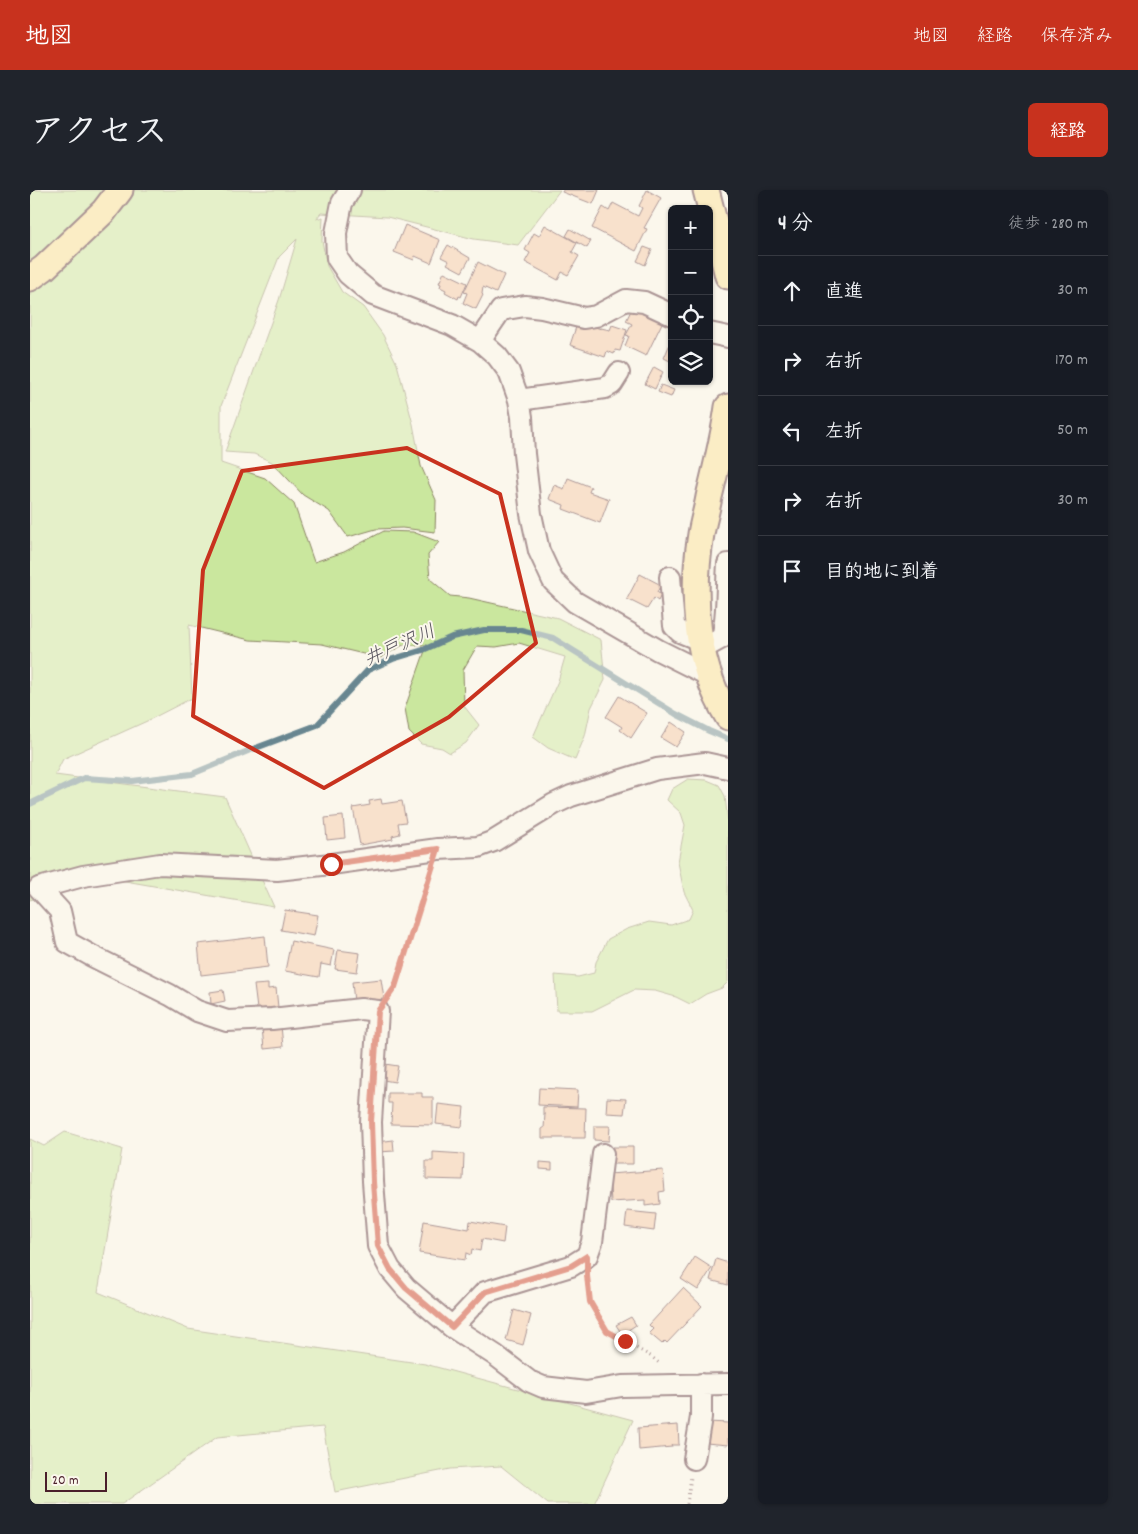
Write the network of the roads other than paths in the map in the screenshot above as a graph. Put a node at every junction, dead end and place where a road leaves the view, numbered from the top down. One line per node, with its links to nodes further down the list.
1 (120, 190): 5 (main road)
2 (350, 190): 9 (street)
3 (706, 190): 4 (main road)
4 (728, 276)
5 (30, 278)
6 (668, 314): 9 (street)
7 (713, 334): 8 (street)
8 (728, 337)
9 (480, 341): 11 (street)
10 (619, 374): 11 (street)
11 (518, 400): 16 (street)
12 (728, 407): 15 (main road)
13 (728, 564): 15 (street)
14 (670, 577): 15 (street)
15 (701, 644): 16 (main road)
16 (710, 676): 17 (main road)
17 (728, 717)
18 (728, 768): 20 (street)
19 (603, 1154): 20 (street)
20 (452, 1327): 22 (street)
21 (728, 1384): 22 (street)
22 (692, 1385): 23 (street)
23 (694, 1459)

